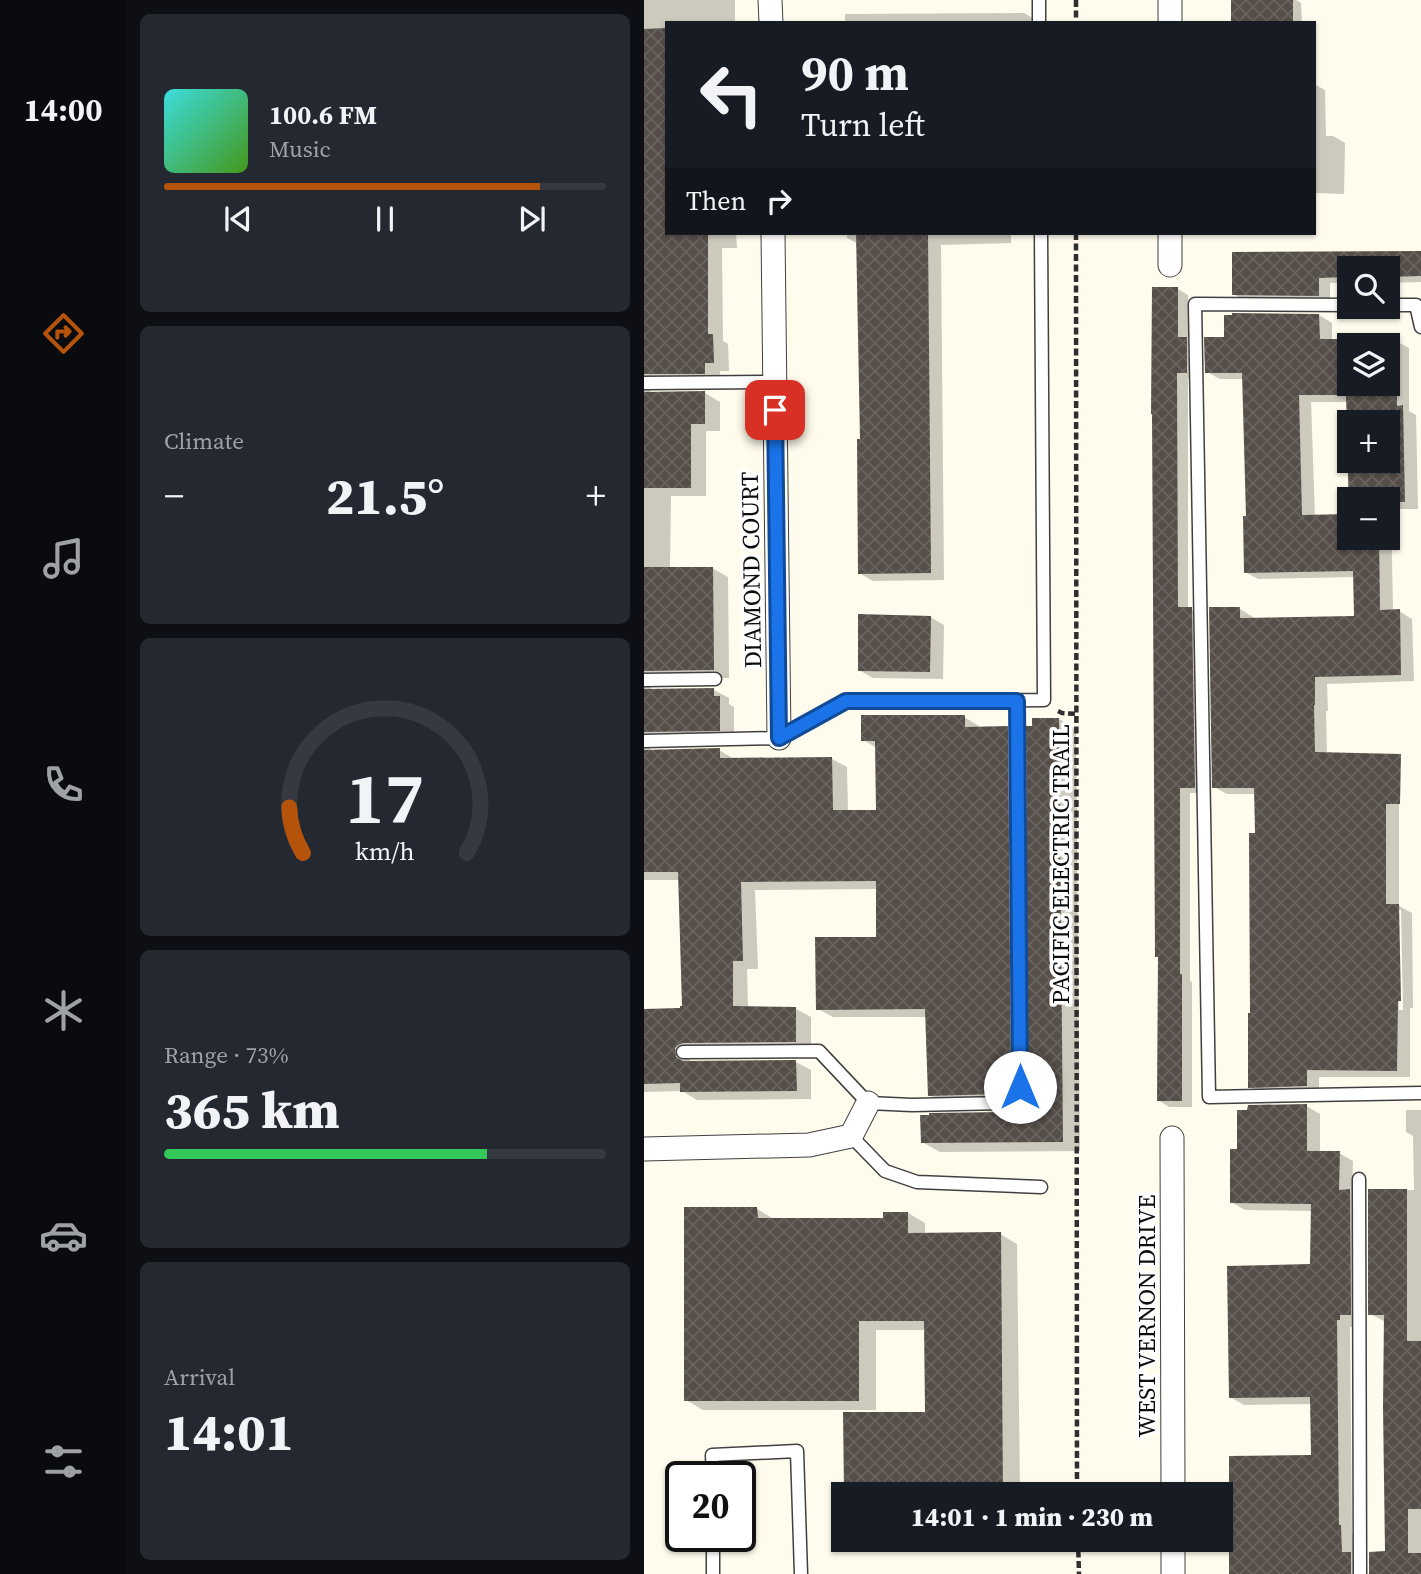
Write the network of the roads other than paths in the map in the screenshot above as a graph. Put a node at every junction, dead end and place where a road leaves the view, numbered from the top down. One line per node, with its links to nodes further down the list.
1 (770, 0): 4 (street)
2 (1039, 0): 5 (lane)
3 (1170, 0): 6 (street)
4 (771, 21)
5 (1039, 21)
6 (1170, 21)
7 (773, 235): 14 (street, DIAMOND COURT)
8 (1041, 235): 18 (lane)
9 (1170, 235): 10 (street)
10 (1170, 264)
11 (1337, 305): 22 (lane)
12 (1400, 305): 13 (lane)
13 (1421, 327)
14 (775, 382): 15 (lane); 19 (street, DIAMOND COURT)
15 (644, 383)
16 (715, 679): 17 (lane)
17 (644, 680)
18 (1017, 701): 19 (lane); 23 (lane)
19 (779, 738): 20 (lane)
20 (644, 741)
21 (683, 1052): 23 (lane)
22 (1421, 1093)
23 (868, 1103): 24 (street)
24 (850, 1136): 26 (street); 28 (lane)
25 (1171, 1138): 30 (street, WEST VERNON DRIVE)
26 (644, 1149)
27 (1359, 1178): 36 (lane)
28 (1041, 1187)
29 (712, 1461): 34 (lane)
30 (1173, 1482)
31 (713, 1552): 33 (lane)
32 (1173, 1552): 35 (street)
33 (713, 1574)
34 (801, 1574)
35 (1173, 1574)
36 (1360, 1574)

